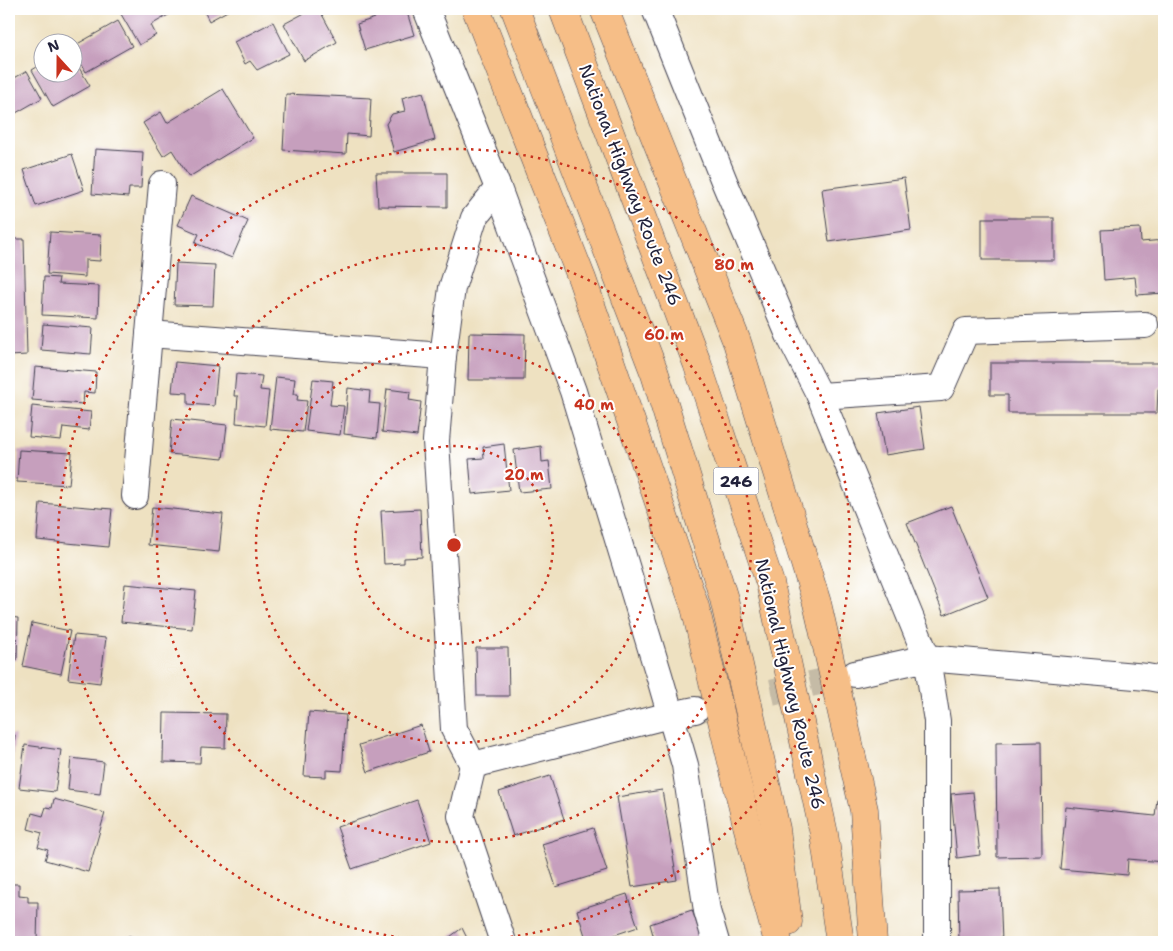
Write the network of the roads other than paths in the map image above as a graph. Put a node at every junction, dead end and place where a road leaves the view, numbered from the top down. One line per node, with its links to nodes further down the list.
1 (426, 9): 8 (street)
2 (476, 9): 21 (highway)
3 (515, 9): 22 (highway, 246)
4 (563, 9): 23 (highway, National Highway Route 246 / 246)
5 (604, 9): 24 (highway)
6 (655, 9): 12 (street)
7 (162, 184): 10 (street)
8 (498, 188): 11 (street); 17 (street)
9 (1145, 325): 12 (street)
10 (149, 334): 11 (street); 13 (street)
11 (443, 356): 18 (street)
12 (820, 396): 14 (street)
13 (135, 496)
14 (927, 658): 15 (street); 16 (street); 25 (street)
15 (855, 674)
16 (1164, 680)
17 (683, 712): 18 (street); 20 (street)
18 (473, 765): 19 (street)
19 (503, 942)
20 (716, 942)
21 (778, 942)
22 (790, 942)
23 (840, 942)
24 (873, 942)
25 (937, 942)

